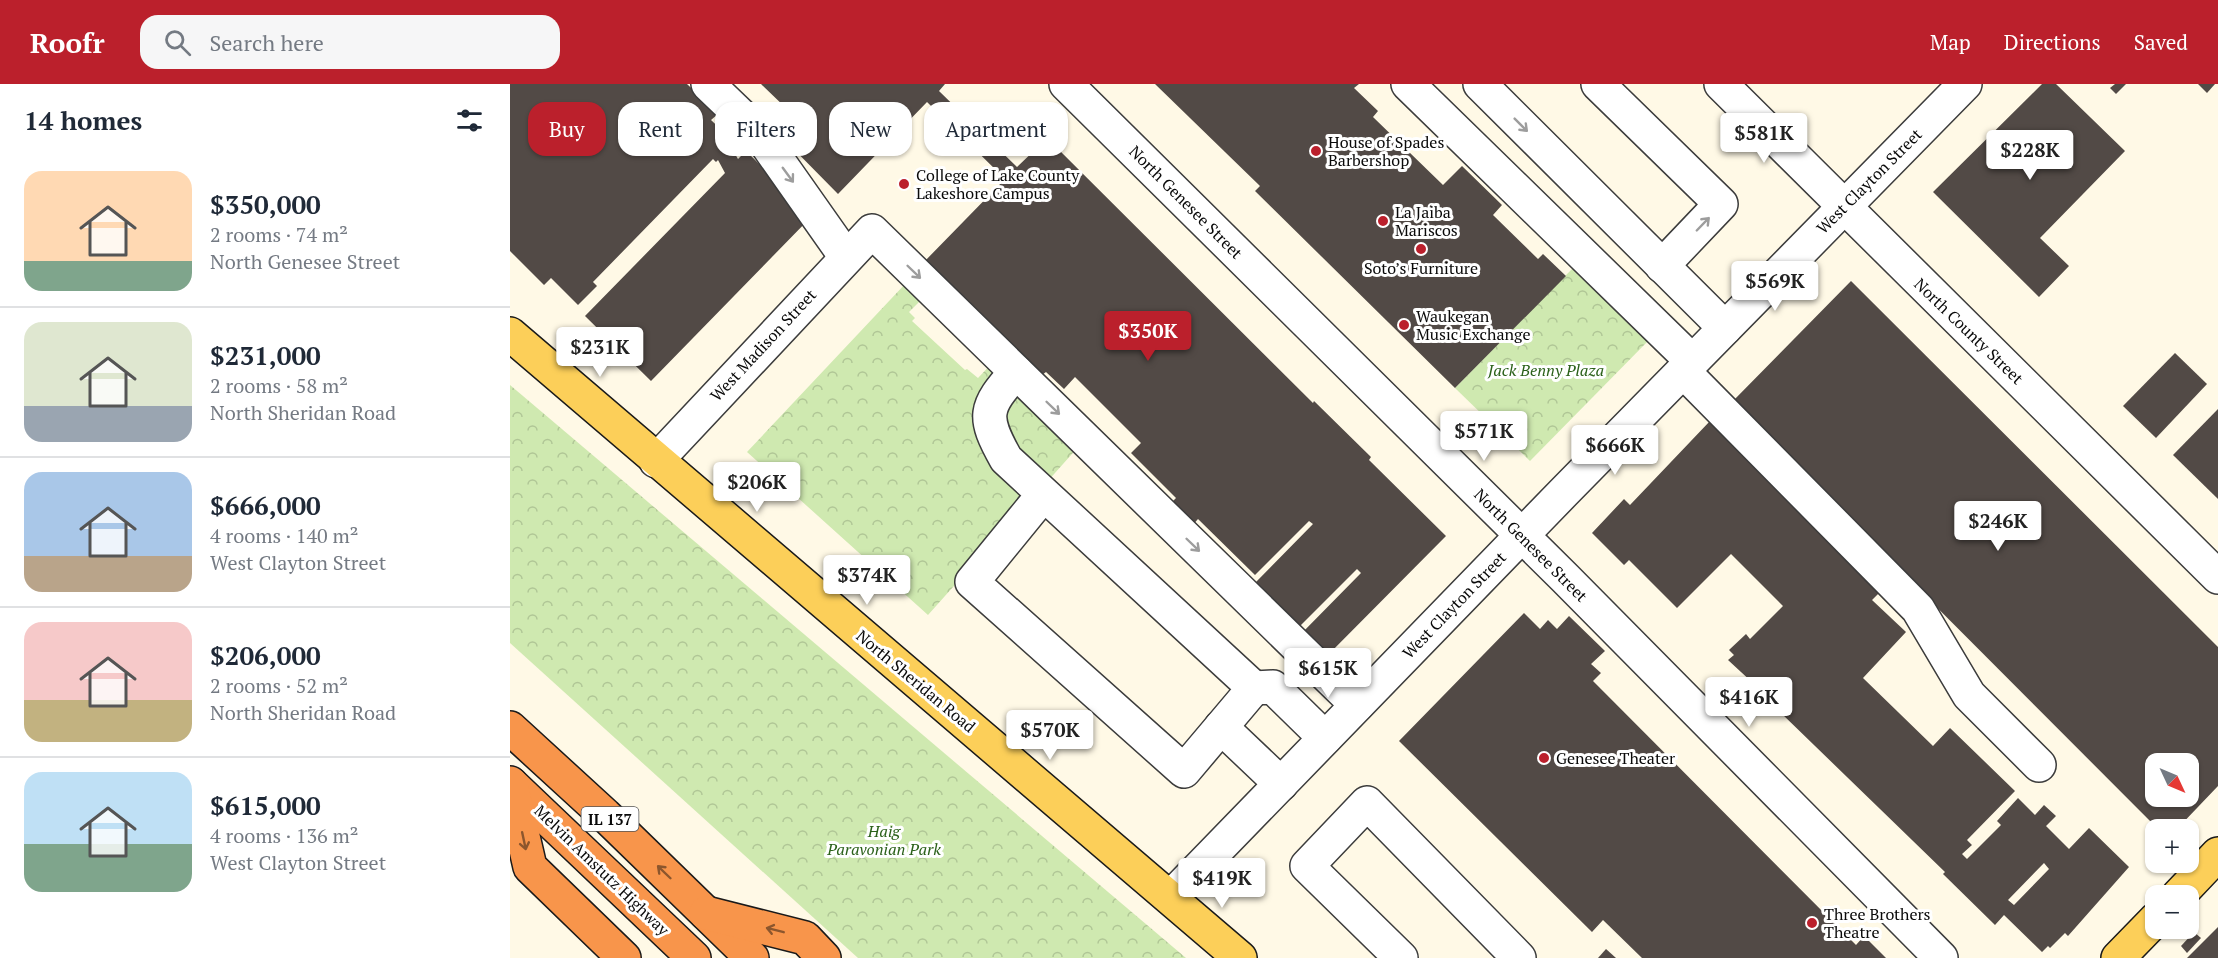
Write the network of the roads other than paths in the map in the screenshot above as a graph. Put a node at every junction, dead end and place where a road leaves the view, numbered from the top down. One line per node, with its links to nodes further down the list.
1 (708, 84): 9 (street, one-way to 9)
2 (1066, 84): 17 (street, North Genesee Street)
3 (1408, 84): 13 (street)
4 (1479, 84): 10 (street, one-way to 10)
5 (1599, 84): 10 (street, one-way to 5)
6 (1721, 84): 8 (street, North County Street)
7 (1965, 84): 8 (street, West Clayton Street)
8 (1843, 207): 11 (street, West Clayton Street); 18 (street, North County Street)
9 (846, 257): 14 (street, West Madison Street, one-way to 14); 15 (street, West Madison Street)
10 (1662, 267): 11 (street)
11 (1725, 328): 13 (street, West Clayton Street)
12 (510, 334): 15 (main road, North Sheridan Road)
13 (1687, 366): 17 (street, West Clayton Street); 24 (street)
14 (1016, 372): 16 (street); 20 (street, one-way to 20)
15 (656, 461): 29 (main road, North Sheridan Road)
16 (1043, 495): 19 (street); 21 (street)
17 (1521, 536): 20 (street, West Clayton Street); 39 (street, North Genesee Street)
18 (2218, 577)
19 (1254, 688): 21 (street); 23 (street)
20 (1357, 705): 23 (street, West Clayton Street)
21 (1221, 727): 26 (street)
22 (510, 728): 30 (highway, IL 137, one-way to 22)
23 (1325, 738): 26 (street, West Clayton Street)
24 (2039, 765)
25 (511, 783): 32 (highway, one-way to 32); 33 (highway, Melvin Amstutz Highway / IL 137)
26 (1281, 784): 29 (street, West Clayton Street)
27 (2218, 854): 28 (main road)
28 (2188, 885)
29 (1171, 897): 36 (main road, North Sheridan Road)
30 (706, 913): 34 (highway, IL 137); 35 (highway, one-way to 30)
31 (2145, 930): 40 (main road)
32 (624, 958)
33 (694, 958)
34 (752, 958)
35 (824, 958)
36 (1240, 958)
37 (1401, 958): 38 (street)
38 (1519, 958)
39 (1941, 958)
40 (2118, 958)

